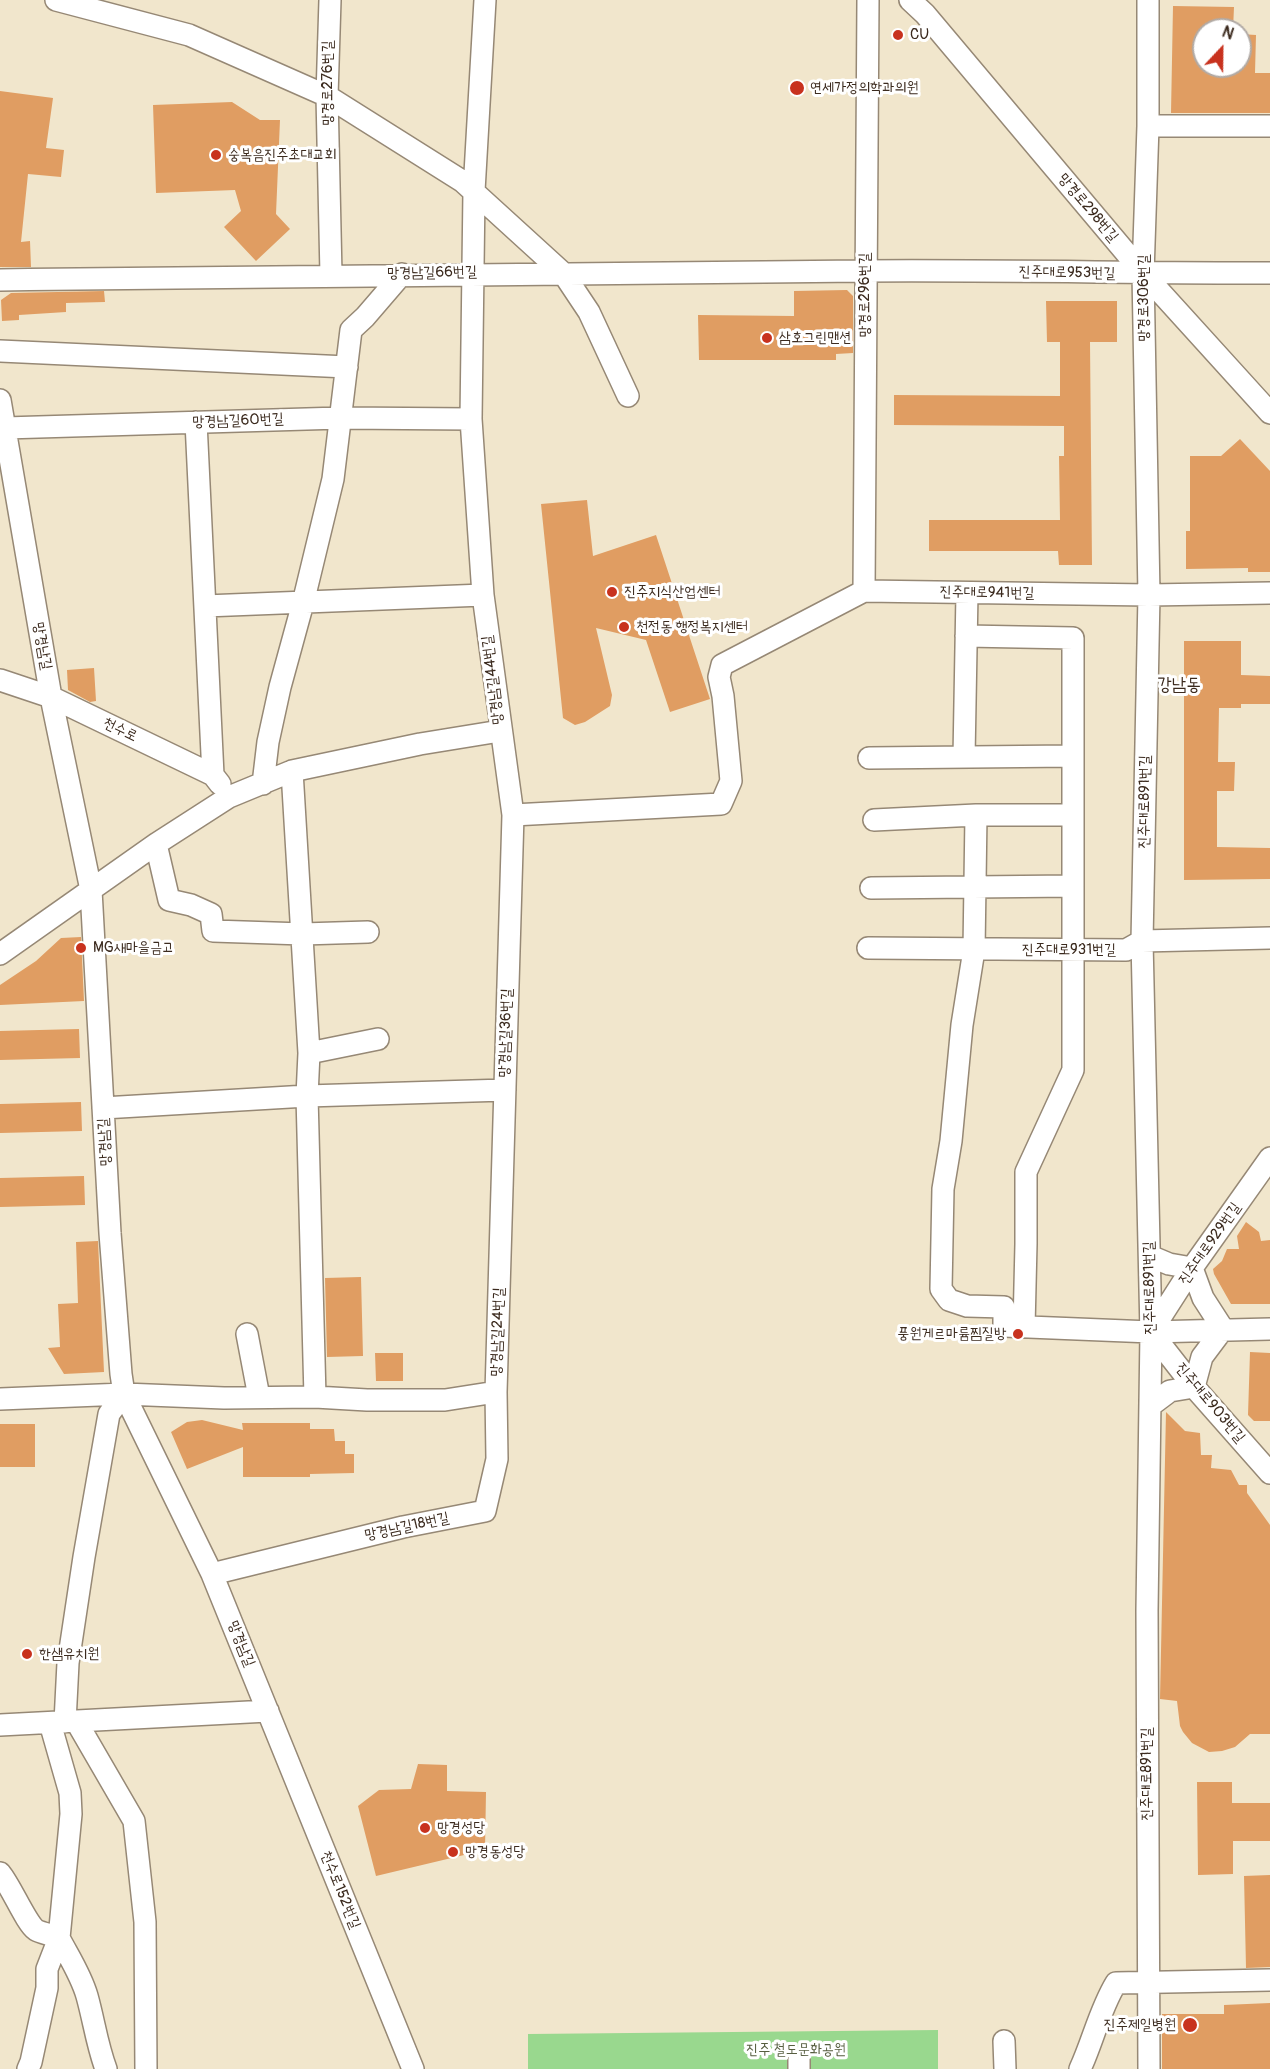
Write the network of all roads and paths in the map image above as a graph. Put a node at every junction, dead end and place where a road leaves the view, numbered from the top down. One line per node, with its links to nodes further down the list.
1 (56, 0): 7 (street)
2 (330, 0): 7 (street, 망경로276번길)
3 (485, 0): 10 (street, 망경남길44번길)
4 (868, 0): 11 (street, 망경로296번길)
5 (910, 0): 14 (street, 망경로298번길)
6 (1148, 0): 8 (street, 망경로306번길)
7 (327, 96): 10 (street); 17 (street, 망경로276번길)
8 (1148, 126): 9 (street); 14 (street, 망경로306번길)
9 (1270, 126)
10 (474, 191): 12 (street, 망경남길44번길); 13 (street)
11 (865, 271): 13 (street, 망경남길66번길); 14 (street, 진주대로953번길); 28 (street, 망경로296번길)
12 (472, 273): 13 (street, 망경남길66번길); 16 (street, 망경남길66번길); 25 (street, 망경남길44번길)
13 (563, 273): 21 (street)
14 (1143, 273): 15 (street, 진주대로953번길); 23 (street, 망경로298번길); 32 (street, 망경로306번길)
15 (1270, 273)
16 (402, 274): 17 (street, 망경남길66번길); 20 (street)
17 (331, 275): 18 (street, 망경남길66번길)
18 (0, 280)
19 (0, 351): 20 (street)
20 (347, 367): 24 (street)
21 (628, 396)
22 (0, 400): 27 (street, 망경남길)
23 (1270, 413)
24 (340, 418): 25 (street, 망경남길60번길); 26 (street, 망경남길60번길); 33 (street)
25 (471, 419): 31 (street, 망경남길44번길)
26 (195, 422): 27 (street, 망경남길60번길); 34 (street)
27 (5, 428): 37 (street, 망경남길)
28 (864, 591): 29 (street, 진주대로941번길); 46 (street, 진주대로941번길)
29 (967, 592): 32 (street, 진주대로941번길); 35 (street)
30 (1270, 593): 32 (street, 진주대로941번길)
31 (483, 595): 33 (street); 38 (street, 망경남길44번길)
32 (1149, 595): 58 (street, 진주대로891번길)
33 (303, 603): 34 (street); 44 (street)
34 (205, 606): 43 (street)
35 (966, 636): 39 (street); 40 (street)
36 (0, 680): 37 (street, 천수로)
37 (51, 696): 43 (street, 천수로); 54 (street, 망경남길)
38 (500, 731): 42 (street, 망경남길44번길); 46 (street, 망경남길36번길)
39 (1072, 756): 40 (street); 48 (street)
40 (964, 757): 41 (street)
41 (869, 758)
42 (292, 771): 44 (street, 망경남길44번길); 56 (street)
43 (213, 775): 45 (street, 천수로)
44 (263, 784): 45 (street, 망경남길44번길)
45 (230, 797): 50 (street, 망경남길44번길)
46 (513, 815): 65 (street, 망경남길36번길)
47 (976, 815): 48 (street); 49 (street); 52 (street)
48 (1072, 815): 51 (street)
49 (874, 820)
50 (156, 844): 54 (street, 망경남길44번길); 56 (street)
51 (1073, 886): 52 (street); 61 (street)
52 (975, 887): 53 (street); 60 (street)
53 (871, 888)
54 (91, 890): 62 (street); 67 (street, 망경남길)
55 (368, 932): 56 (street)
56 (303, 934): 64 (street)
57 (1270, 938): 58 (street, 진주대로931번길)
58 (1142, 941): 61 (street, 진주대로931번길); 69 (street, 진주대로891번길)
59 (868, 948): 60 (street, 진주대로931번길)
60 (974, 950): 61 (street, 진주대로931번길); 71 (street)
61 (1072, 950): 71 (street)
62 (0, 954)
63 (378, 1039): 64 (street)
64 (309, 1053): 66 (street)
65 (505, 1090): 66 (street, 망경남길36번길); 77 (street, 망경남길24번길)
66 (307, 1096): 67 (street, 망경남길36번길); 79 (street)
67 (103, 1108): 78 (street, 망경남길)
68 (1270, 1158): 70 (street, 진주대로929번길)
69 (1150, 1256): 70 (street); 74 (street, 진주대로891번길)
70 (1192, 1268): 72 (street); 74 (street, 진주대로929번길)
71 (1023, 1327): 74 (street)
72 (1223, 1329): 73 (street); 74 (street); 76 (street)
73 (1270, 1329)
74 (1151, 1332): 76 (street, 진주대로903번길); 82 (street, 진주대로891번길)
75 (247, 1334): 80 (street)
76 (1194, 1387): 82 (street); 83 (street, 진주대로903번길)
77 (496, 1392): 79 (street, 망경남길24번길); 84 (street, 망경남길18번길)
78 (124, 1394): 80 (street, 망경남길24번길); 81 (street); 84 (street, 망경남길); 86 (street)
79 (315, 1396): 80 (street, 망경남길24번길)
80 (259, 1397)
81 (0, 1399)
82 (1150, 1406): 91 (street, 진주대로891번길)
83 (1270, 1473)
84 (212, 1574): 85 (street, 망경남길)
85 (268, 1711): 86 (street); 96 (street, 천수로152번길)
86 (64, 1722): 87 (street); 89 (street); 95 (street)
87 (0, 1725)
88 (0, 1873): 89 (street)
89 (59, 1938): 93 (street); 94 (street)
90 (1270, 1980): 91 (street)
91 (1148, 1981): 98 (street); 99 (street, 진주대로891번길)
92 (1004, 2041): 97 (street)
93 (28, 2069)
94 (106, 2069)
95 (146, 2069)
96 (413, 2069)
97 (1005, 2069)
98 (1080, 2069)
99 (1149, 2069)

